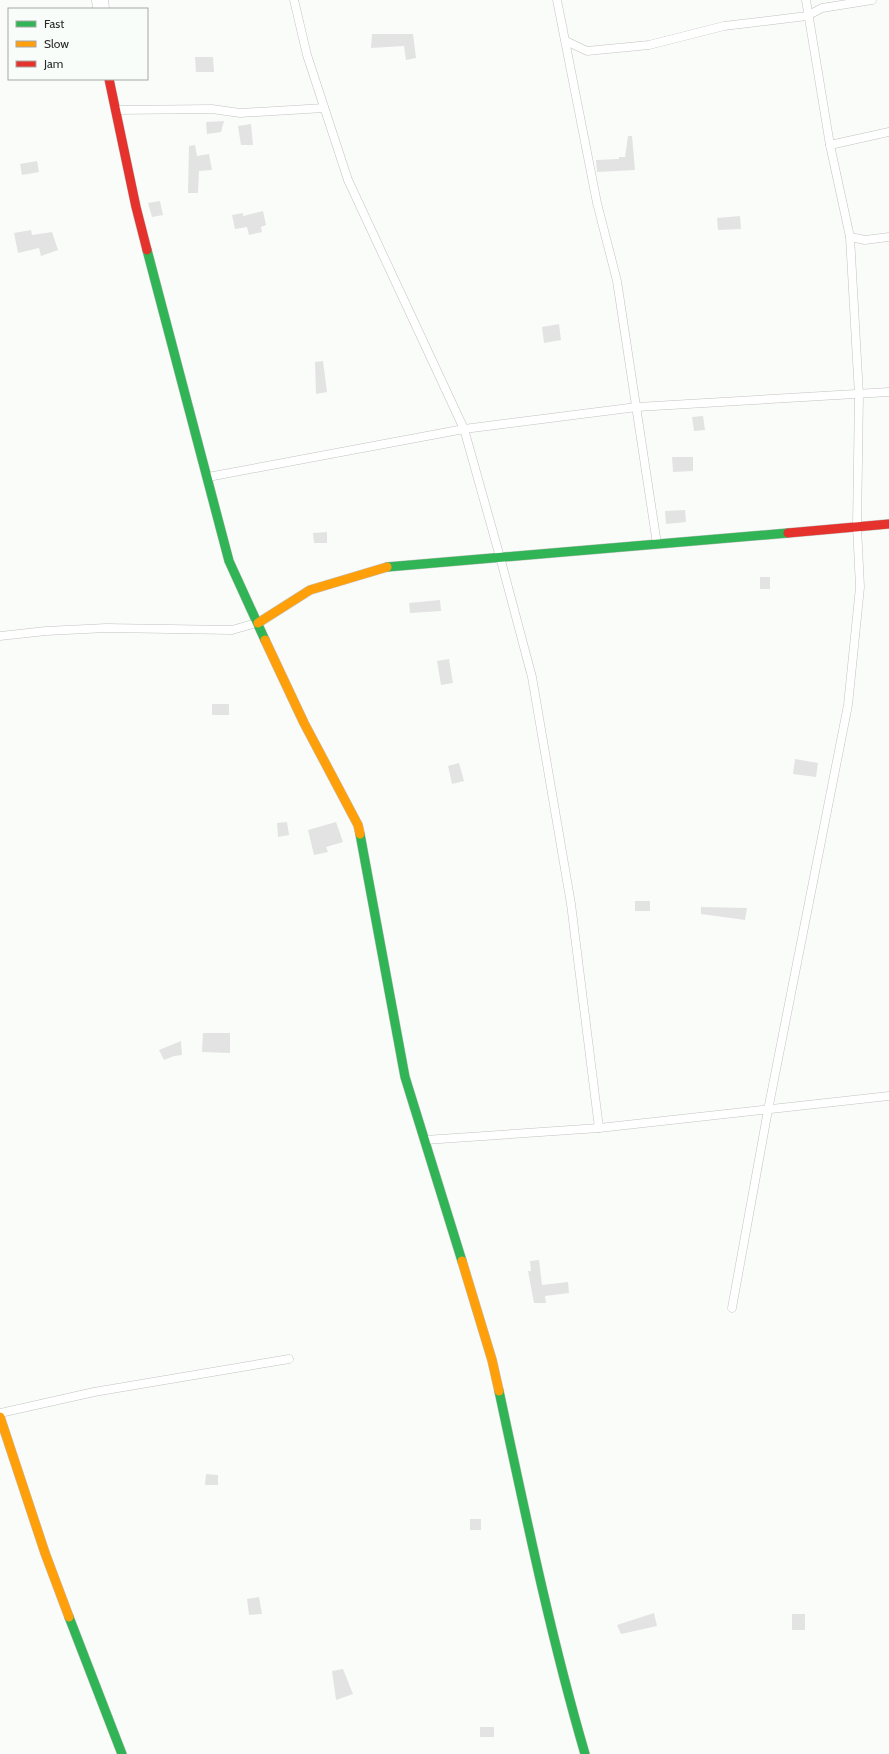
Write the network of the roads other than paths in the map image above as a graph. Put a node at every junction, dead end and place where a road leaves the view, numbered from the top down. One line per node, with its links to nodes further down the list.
1 (294, 0): 8 (lane)
2 (557, 0): 6 (lane)
3 (806, 0): 5 (lane)
4 (872, 0): 5 (lane)
5 (807, 16): 6 (lane); 11 (lane)
6 (566, 41): 16 (lane)
7 (110, 80): 9 (street)
8 (324, 108): 9 (lane); 17 (lane)
9 (116, 110): 18 (street)
10 (889, 132): 11 (lane)
11 (830, 145): 12 (lane)
12 (850, 237): 13 (lane); 15 (lane)
13 (889, 237)
14 (889, 392): 15 (lane)
15 (859, 395): 16 (lane); 20 (lane)
16 (636, 407): 17 (lane); 21 (lane)
17 (464, 429): 18 (lane); 22 (lane)
18 (207, 477): 23 (street)
19 (889, 524): 20 (street)
20 (856, 528): 21 (street); 26 (lane)
21 (657, 544): 22 (street)
22 (500, 558): 23 (street); 27 (lane)
23 (258, 623): 24 (lane); 28 (street)
24 (0, 636)
25 (889, 1096): 26 (lane)
26 (768, 1110): 27 (lane); 29 (lane)
27 (599, 1128): 28 (lane)
28 (425, 1140): 34 (street)
29 (732, 1308)
30 (289, 1359): 31 (lane)
31 (0, 1413)
32 (0, 1417): 33 (street)
33 (122, 1754)
34 (585, 1754)

